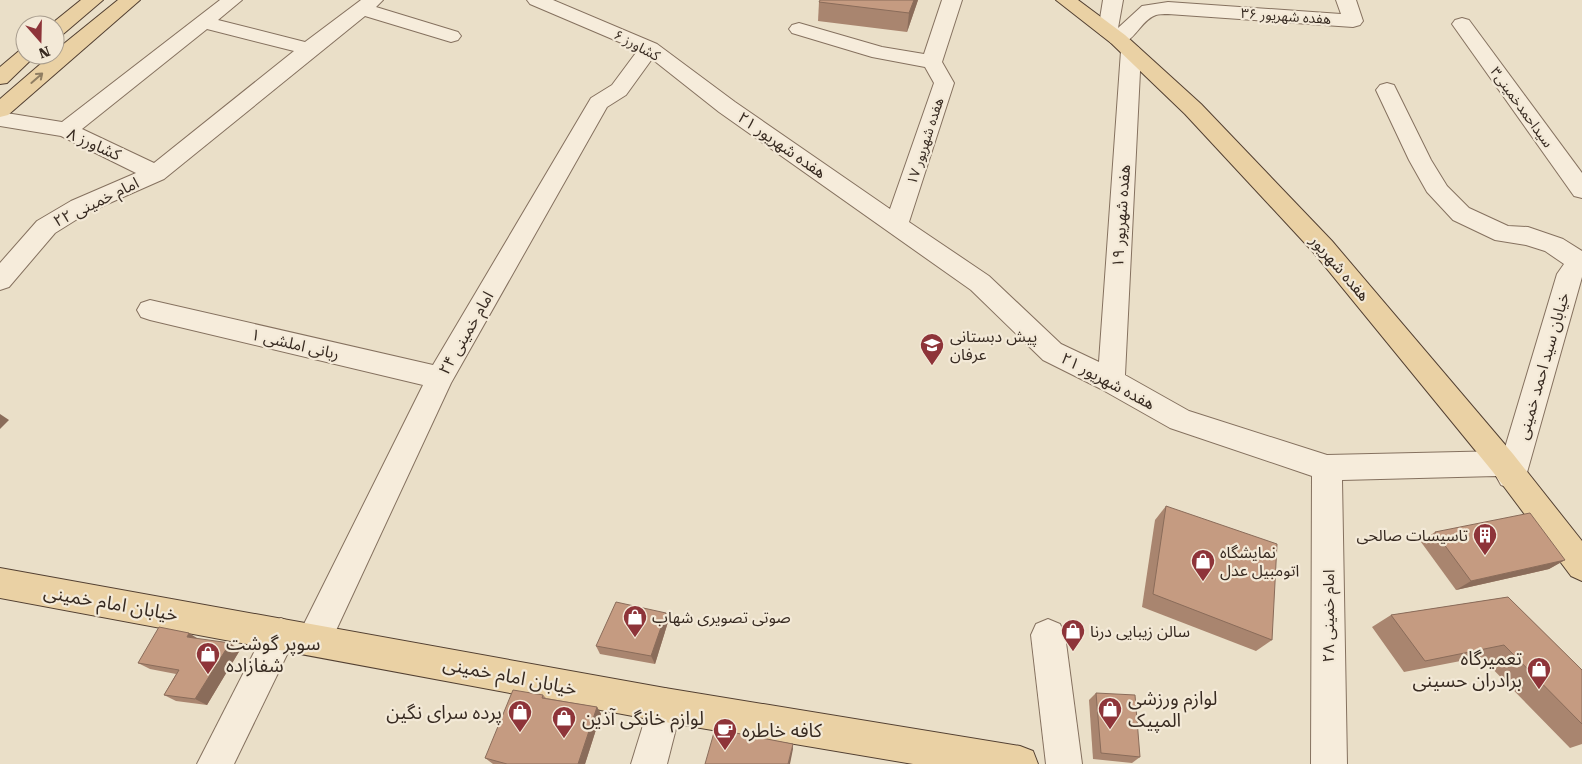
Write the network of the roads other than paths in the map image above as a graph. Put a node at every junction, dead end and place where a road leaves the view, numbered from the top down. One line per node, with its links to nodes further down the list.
1 (93, 0): 11 (main road)
2 (130, 0): 23 (main road, one-way to 2)
3 (232, 0): 10 (street)
4 (537, 0): 16 (street, کشاورز ۶)
5 (952, 0): 18 (street)
6 (1066, 0): 15 (main road, هفده شهریور)
7 (1113, 0): 15 (street, هفده شهریور ۱۹)
8 (1346, 0): 15 (street, هفده شهریور ۳۶)
9 (368, 4): 14 (street); 17 (street, امام خمینی ۲۲)
10 (202, 22): 17 (street); 25 (street)
11 (65, 23)
12 (1462, 24): 27 (street, سیداحمدخمینی۳)
13 (799, 29): 18 (street)
14 (451, 36)
15 (1119, 40): 33 (street, هفده شهریور ۱۹); 35 (main road, هفده شهریور)
16 (650, 48): 22 (street, کشاورز ۶); 32 (street, امام خمینی ۲۴)
17 (309, 49): 26 (street, امام خمینی ۲۲)
18 (932, 62): 28 (street, هفده شهریور ۱۷)
19 (15, 65): 20 (main road)
20 (0, 78)
21 (1387, 90): 29 (street)
22 (727, 107): 28 (street, هفده شهریور ۲۱)
23 (0, 110)
24 (0, 119): 25 (street, کشاورز ۸)
25 (66, 130): 26 (street, کشاورز ۸)
26 (156, 173): 30 (street, امام خمینی ۲۲)
27 (1582, 190)
28 (896, 226): 33 (street, هفده شهریور ۲۱)
29 (1581, 262): 35 (street, خیابان سید احمد خمینی)
30 (0, 280)
31 (150, 310): 32 (street, ربانی املشی ۱)
32 (440, 378): 40 (street, امام خمینی ۲۴)
33 (1111, 381): 34 (street, هفده شهریور ۲۱)
34 (1327, 468): 35 (street, هفده شهریور ۲۱); 46 (street, امام خمینی ۲۸)
35 (1507, 469): 36 (main road, هفده شهریور)
36 (1582, 566)
37 (0, 583): 38 (main road, خیابان امام خمینی)
38 (281, 634): 40 (main road, خیابان امام خمینی); 42 (street)
39 (1048, 635): 45 (street)
40 (314, 640): 41 (main road, خیابان امام خمینی)
41 (665, 705): 43 (street); 44 (main road, خیابان امام خمینی)
42 (215, 764)
43 (650, 764)
44 (1020, 764)
45 (1064, 764)
46 (1329, 764)

